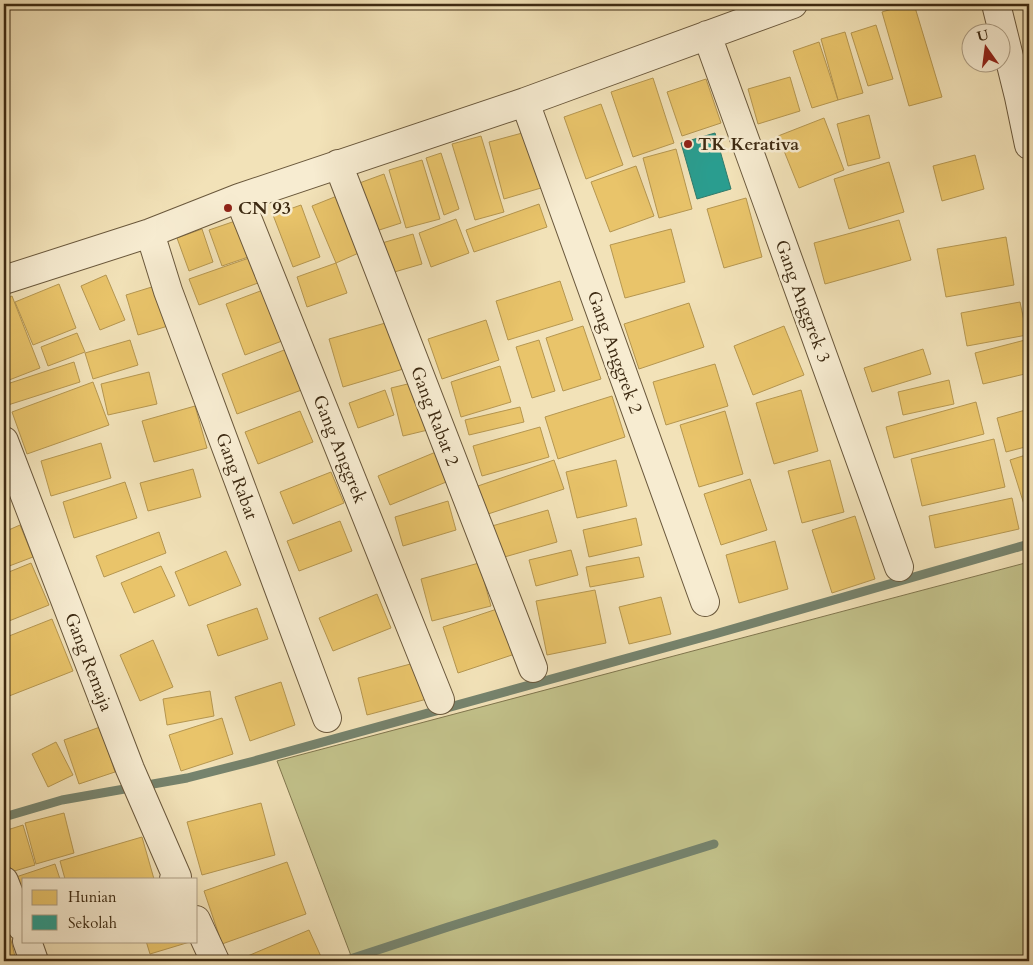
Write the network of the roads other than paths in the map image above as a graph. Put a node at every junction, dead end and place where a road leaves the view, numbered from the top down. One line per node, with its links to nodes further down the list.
1 (793, 4): 3 (street)
2 (996, 4): 4 (street)
3 (707, 35): 5 (street); 12 (street, Gang Anggrek 3)
4 (1024, 96): 6 (street)
5 (525, 102): 7 (street); 13 (street, Gang Anggrek 2)
6 (1029, 145)
7 (338, 164): 8 (street); 14 (street, Gang Rabat 2)
8 (239, 198): 9 (street); 15 (street, Gang Anggrek)
9 (150, 233): 10 (street); 16 (street, Gang Rabat)
10 (4, 280)
11 (4, 441): 17 (street, Gang Remaja)
12 (899, 567)
13 (705, 602)
14 (533, 668)
15 (440, 700)
16 (327, 718)
17 (176, 878)
18 (4, 881): 20 (street)
19 (198, 924): 23 (street)
20 (22, 927)
21 (27, 942): 22 (street)
22 (34, 961)
23 (215, 961)

